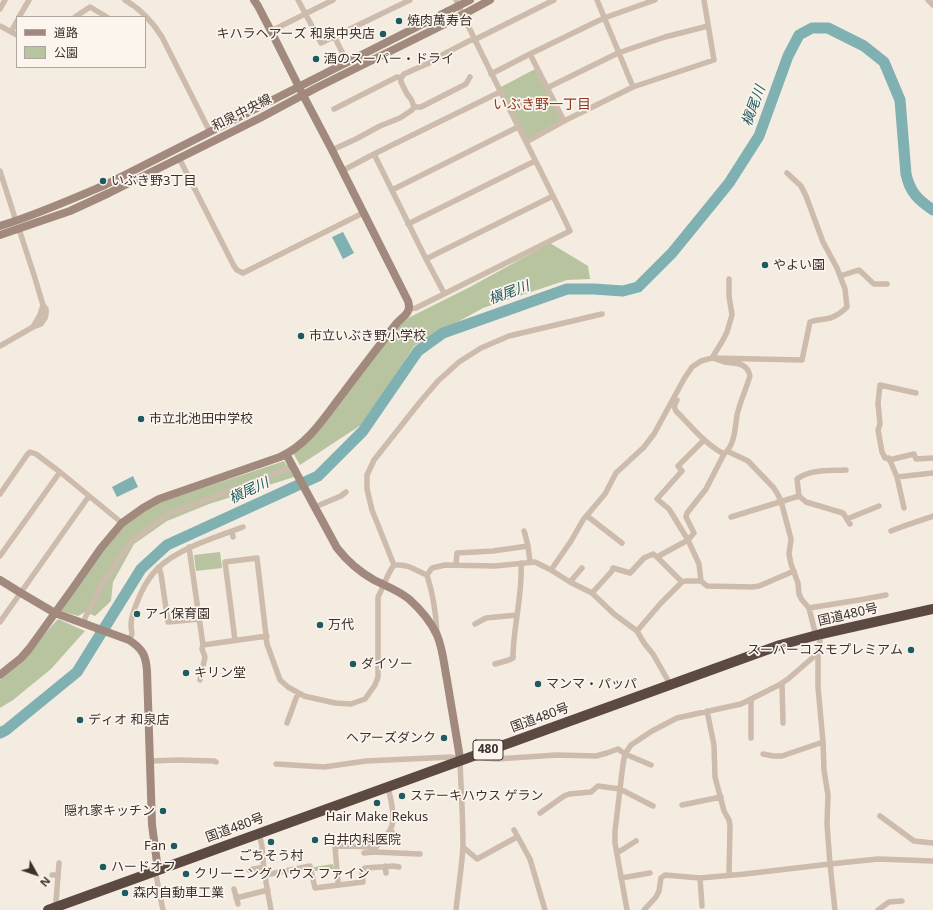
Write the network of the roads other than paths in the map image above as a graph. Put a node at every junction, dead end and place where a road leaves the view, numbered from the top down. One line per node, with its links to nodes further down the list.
1 (5, 0): 18 (street)
2 (29, 0): 21 (street)
3 (124, 0): 15 (street)
4 (254, 0): 28 (street)
5 (298, 0): 19 (street)
6 (333, 0): 19 (street)
7 (410, 0): 31 (street)
8 (470, 0): 16 (street, 和泉中央線)
9 (490, 0): 20 (street, 和泉中央線)
10 (554, 0): 32 (street)
11 (597, 0): 24 (street)
12 (655, 0): 24 (street)
13 (704, 0): 27 (street)
14 (928, 0): 17 (street)
15 (134, 2): 48 (street)
16 (458, 3): 20 (street); 35 (street, 和泉中央線)
17 (933, 5)
18 (0, 9)
19 (306, 14): 28 (street); 31 (street)
20 (463, 14): 32 (street); 43 (street, 和泉中央線)
21 (20, 16)
22 (76, 16): 23 (street)
23 (105, 16)
24 (604, 18): 33 (street); 34 (street)
25 (16, 23): 29 (street)
26 (0, 26): 29 (street)
27 (708, 26): 33 (street); 40 (street)
28 (271, 31): 39 (street)
29 (11, 32): 30 (street)
30 (16, 34)
31 (334, 36): 35 (street)
32 (474, 40): 36 (street); 37 (street)
33 (618, 53): 40 (street); 41 (street)
34 (530, 54): 36 (street); 41 (street)
35 (347, 62): 39 (street, 和泉中央線)
36 (491, 74): 42 (street)
37 (401, 78): 44 (street); 45 (street)
38 (470, 78): 44 (street)
39 (299, 87): 43 (street); 48 (street, 和泉中央線)
40 (633, 87): 46 (street)
41 (548, 88): 46 (street)
42 (500, 92): 47 (street); 51 (street)
43 (303, 95): 50 (street); 52 (street, 和泉中央線)
44 (414, 107): 50 (street)
45 (334, 109)
46 (564, 121): 49 (street)
47 (518, 127): 49 (street); 57 (street)
48 (210, 132): 61 (street, 和泉中央線)
49 (526, 142): 53 (street)
50 (332, 150): 55 (street)
51 (374, 154): 55 (street); 57 (street)
52 (179, 158): 59 (street); 61 (street, 和泉中央線)
53 (535, 161): 58 (street); 60 (street)
54 (0, 171): 61 (street)
55 (342, 171): 59 (street)
56 (787, 173): 65 (street)
57 (392, 190): 60 (street)
58 (553, 196): 64 (street); 68 (street)
59 (363, 213): 69 (street)
60 (408, 224): 64 (street)
61 (18, 225): 62 (street, 和泉中央線); 63 (street, 和泉中央線); 71 (street)
62 (0, 226)
63 (0, 235)
64 (426, 259): 68 (street)
65 (840, 276): 67 (street); 72 (street)
66 (729, 279): 72 (street)
67 (887, 284)
68 (444, 293): 69 (street)
69 (409, 308): 77 (street)
70 (602, 314): 110 (street)
71 (0, 346)
72 (712, 358): 73 (street); 76 (street)
73 (680, 387): 75 (street); 94 (street)
74 (916, 393): 79 (street)
75 (704, 440): 76 (street); 97 (street)
76 (726, 452): 89 (street); 93 (street)
77 (286, 454): 80 (street); 98 (street)
78 (933, 458): 79 (street)
79 (889, 460): 84 (street)
80 (293, 465): 90 (street); 131 (street)
81 (846, 470): 88 (street)
82 (60, 472): 85 (street); 86 (street); 106 (street)
83 (933, 473): 84 (street)
84 (897, 477): 92 (street)
85 (0, 494)
86 (89, 496): 98 (street); 122 (street)
87 (344, 496): 90 (street)
88 (799, 496): 89 (street); 91 (street)
89 (781, 501): 96 (street); 115 (street)
90 (314, 505): 121 (street)
91 (879, 506)
92 (904, 508)
93 (686, 515): 97 (street); 102 (street)
94 (587, 516): 103 (street); 114 (street)
95 (933, 516): 101 (street)
96 (731, 517)
97 (675, 520): 102 (street)
98 (122, 523): 127 (street)
99 (243, 527): 105 (street)
100 (524, 531): 104 (street)
101 (891, 531)
102 (688, 540): 107 (street); 118 (street)
103 (622, 543)
104 (528, 546): 108 (street); 111 (street)
105 (190, 547): 112 (street); 129 (street)
106 (0, 556)
107 (657, 557): 120 (street); 123 (street)
108 (530, 562): 109 (street); 114 (street)
109 (521, 563): 111 (street); 128 (street)
110 (394, 565): 116 (street); 121 (street)
111 (456, 565): 116 (street)
112 (159, 567): 129 (street); 137 (street)
113 (582, 568): 119 (street)
114 (551, 570): 119 (street)
115 (794, 571): 118 (street); 125 (street)
116 (427, 575): 134 (street)
117 (0, 580): 122 (street)
118 (701, 581): 120 (street)
119 (570, 582): 123 (street)
120 (682, 582): 133 (street)
121 (384, 584): 134 (street); 146 (street)
122 (20, 593): 127 (street); 130 (street)
123 (592, 593): 133 (street)
124 (886, 594): 125 (street)
125 (809, 608): 135 (street)
126 (933, 609): 135 (highway, 国道480号 / 480)
127 (55, 613): 131 (street); 142 (street)
128 (517, 615): 132 (street); 141 (street)
129 (199, 619): 139 (street)
130 (0, 622)
131 (86, 624): 137 (street)
132 (475, 624)
133 (637, 631): 144 (street)
134 (437, 635): 156 (street)
135 (819, 635): 140 (street); 144 (highway, 国道480号 / 480)
136 (267, 636): 138 (street); 138 (street); 146 (street)
137 (127, 639): 157 (street)
138 (235, 640): 139 (street)
139 (203, 645): 143 (street)
140 (818, 653): 145 (street); 152 (street)
141 (495, 664)
142 (0, 675)
143 (200, 680)
144 (670, 684): 153 (highway, 国道480号 / 480)
145 (782, 684): 147 (street); 150 (street)
146 (298, 693): 149 (street)
147 (751, 699): 148 (street); 151 (street)
148 (707, 711): 154 (street); 163 (street)
149 (287, 723)
150 (783, 723)
151 (750, 738)
152 (823, 742): 155 (street); 182 (street)
153 (478, 754): 154 (street); 156 (highway, 国道480号 / 480)
154 (625, 754): 160 (street); 162 (street)
155 (763, 754)
156 (460, 760): 159 (street); 161 (highway, 国道480号 / 480); 175 (street)
157 (150, 761): 158 (street); 186 (street)
158 (216, 762)
159 (276, 764)
160 (651, 765)
161 (388, 786): 168 (street); 170 (highway, 国道480号 / 480)
162 (620, 788): 165 (street); 166 (street); 178 (street)
163 (721, 797): 164 (street); 191 (street)
164 (682, 805)
165 (653, 806)
166 (540, 813)
167 (880, 816): 174 (street)
168 (390, 830): 171 (street); 176 (street)
169 (514, 830): 172 (street)
170 (259, 833): 184 (street); 186 (highway, 国道480号 / 480)
171 (395, 835)
172 (517, 837): 175 (street); 204 (street)
173 (636, 841): 178 (street)
174 (933, 843)
175 (463, 847): 203 (street)
176 (374, 850): 177 (street); 179 (street); 194 (street)
177 (364, 853)
178 (617, 853): 192 (street)
179 (420, 854)
180 (933, 861): 182 (street)
181 (59, 863): 198 (street)
182 (830, 864): 191 (street); 207 (street)
183 (385, 866): 185 (street); 188 (street); 194 (street)
184 (264, 867): 187 (street); 190 (street)
185 (399, 867)
186 (158, 870): 198 (highway, 国道480号 / 480); 201 (street)
187 (249, 870)
188 (386, 873)
189 (650, 873): 192 (street)
190 (265, 875): 194 (street); 196 (street)
191 (729, 875): 193 (street)
192 (621, 878): 205 (street)
193 (700, 878): 199 (street); 206 (street)
194 (338, 884)
195 (234, 889): 196 (street)
196 (268, 890): 202 (street)
197 (902, 901): 208 (street)
198 (58, 906): 200 (highway, 国道480号 / 480)
199 (702, 906)
200 (48, 910)
201 (163, 910)
202 (271, 910)
203 (456, 910)
204 (545, 910)
205 (627, 910)
206 (644, 910)
207 (835, 910)
208 (878, 910)

